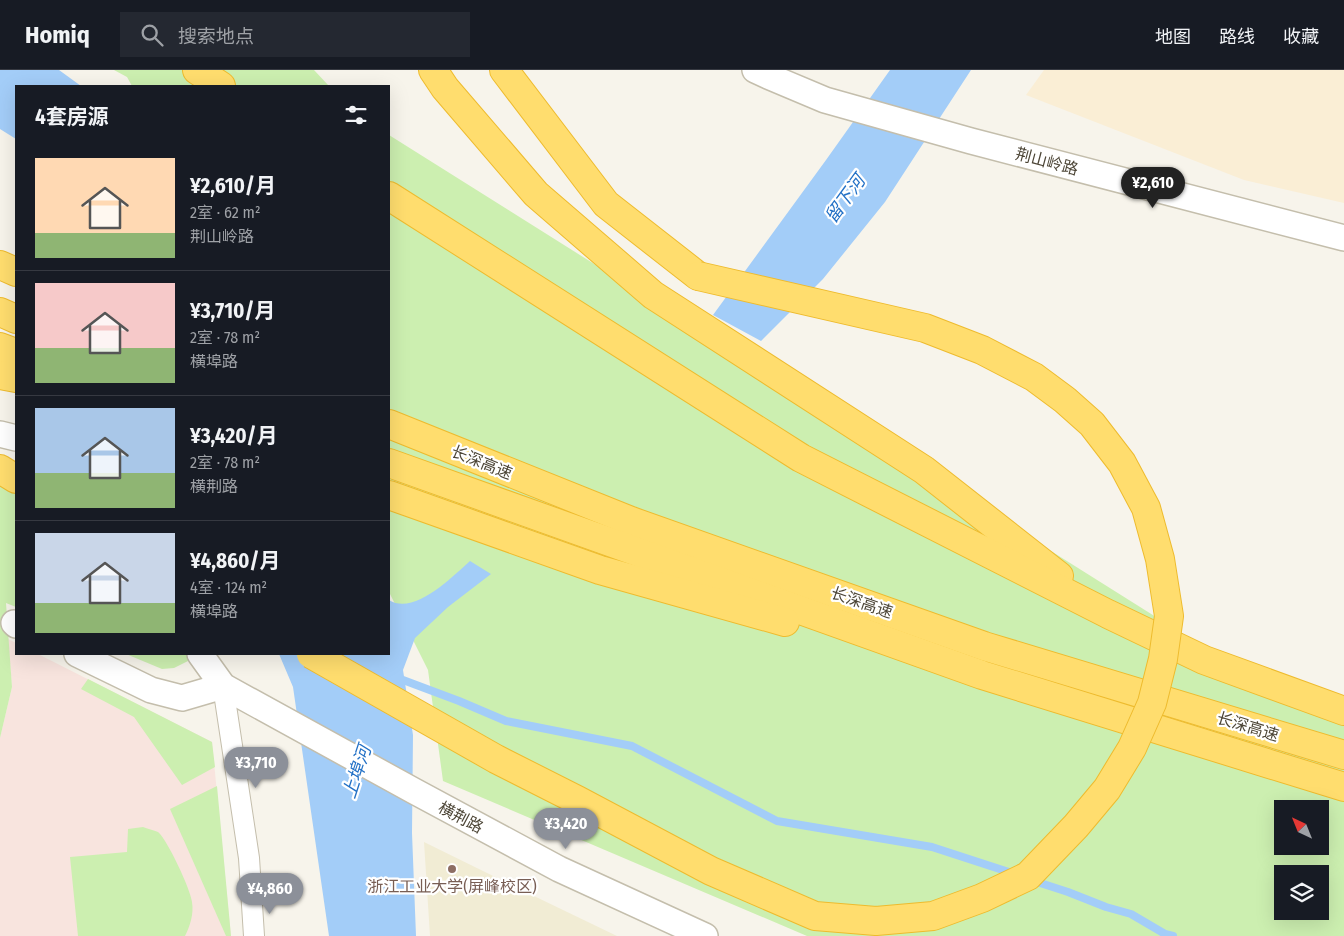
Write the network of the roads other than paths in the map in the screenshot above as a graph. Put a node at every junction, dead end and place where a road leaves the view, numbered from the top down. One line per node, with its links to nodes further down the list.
1 (196, 70): 5 (highway)
2 (504, 70): 26 (highway, bridge)
3 (755, 70): 7 (street, 荆山岭路)
4 (439, 76): 23 (highway)
5 (219, 85)
6 (390, 197): 23 (highway)
7 (1344, 238)
8 (0, 265): 9 (highway)
9 (15, 272)
10 (0, 312): 11 (highway)
11 (15, 319)
12 (0, 347): 13 (highway)
13 (15, 353)
14 (0, 374): 15 (highway)
15 (15, 378)
16 (390, 424): 30 (highway, 长深高速)
17 (0, 434): 18 (street)
18 (15, 438)
19 (390, 463): 27 (highway, 长深高速)
20 (0, 469): 21 (highway)
21 (15, 478)
22 (390, 496): 27 (highway)
23 (1108, 614): 29 (highway)
24 (78, 655): 28 (street)
25 (201, 655): 28 (street, 横荆路)
26 (313, 655)
27 (982, 675): 31 (highway, 长深高速)
28 (223, 686): 32 (street); 33 (street, 横荆路)
29 (1344, 711)
30 (1344, 755)
31 (1344, 787)
32 (254, 936)
33 (705, 936)

